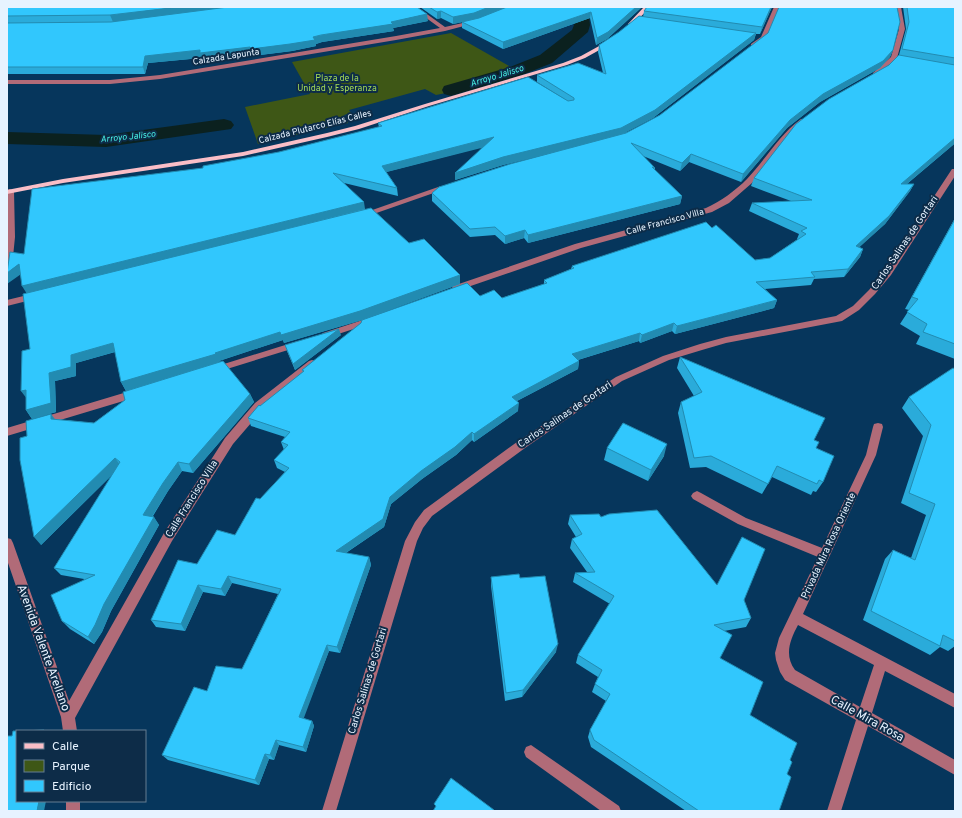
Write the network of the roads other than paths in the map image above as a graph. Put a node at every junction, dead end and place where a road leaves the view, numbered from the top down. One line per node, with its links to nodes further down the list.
1 (414, 7): 8 (street)
2 (647, 7): 5 (main road)
3 (777, 7): 11 (street)
4 (898, 7): 13 (street)
5 (637, 19): 7 (street); 9 (main road)
6 (481, 20): 8 (street, Calzada Lapunta)
7 (644, 20)
8 (445, 29): 15 (street, Calzada Lapunta)
9 (626, 29)
10 (613, 39): 12 (main road, Calzada Plutarco Elías Calles)
11 (745, 51)
12 (522, 77): 14 (street); 19 (main road, Calzada Plutarco Elías Calles)
13 (867, 79)
14 (529, 81)
15 (7, 82)
16 (808, 116): 22 (street, Calle Francisco Villa)
17 (955, 171): 47 (street, Carlos Salinas de Gortari)
18 (455, 185): 20 (street)
19 (9, 192): 21 (street)
20 (358, 216)
21 (7, 277)
22 (446, 292)
23 (44, 294): 24 (street)
24 (7, 303)
25 (380, 317): 26 (street)
26 (365, 322): 27 (street); 29 (street)
27 (320, 337)
28 (304, 341): 31 (street)
29 (340, 342)
30 (321, 356): 42 (street, Calle Francisco Villa)
31 (206, 372)
32 (147, 390): 34 (street)
33 (878, 427): 37 (street, Privada Mira Rosa Oriente)
34 (7, 432)
35 (697, 496): 37 (street)
36 (7, 543): 42 (street, Avenida Valente Arellano)
37 (825, 556): 38 (street, Privada Mira Rosa Oriente)
38 (796, 617): 39 (street); 40 (street, Privada Mira Rosa Oriente)
39 (881, 662): 41 (street); 43 (street)
40 (784, 664): 43 (street, Calle Mira Rosa)
41 (955, 701)
42 (68, 717): 44 (street, Avenida Valente Arellano)
43 (863, 717): 46 (street, Calle Mira Rosa); 49 (street)
44 (70, 730)
45 (531, 752): 48 (street)
46 (955, 768)
47 (329, 811)
48 (614, 811)
49 (834, 811)

